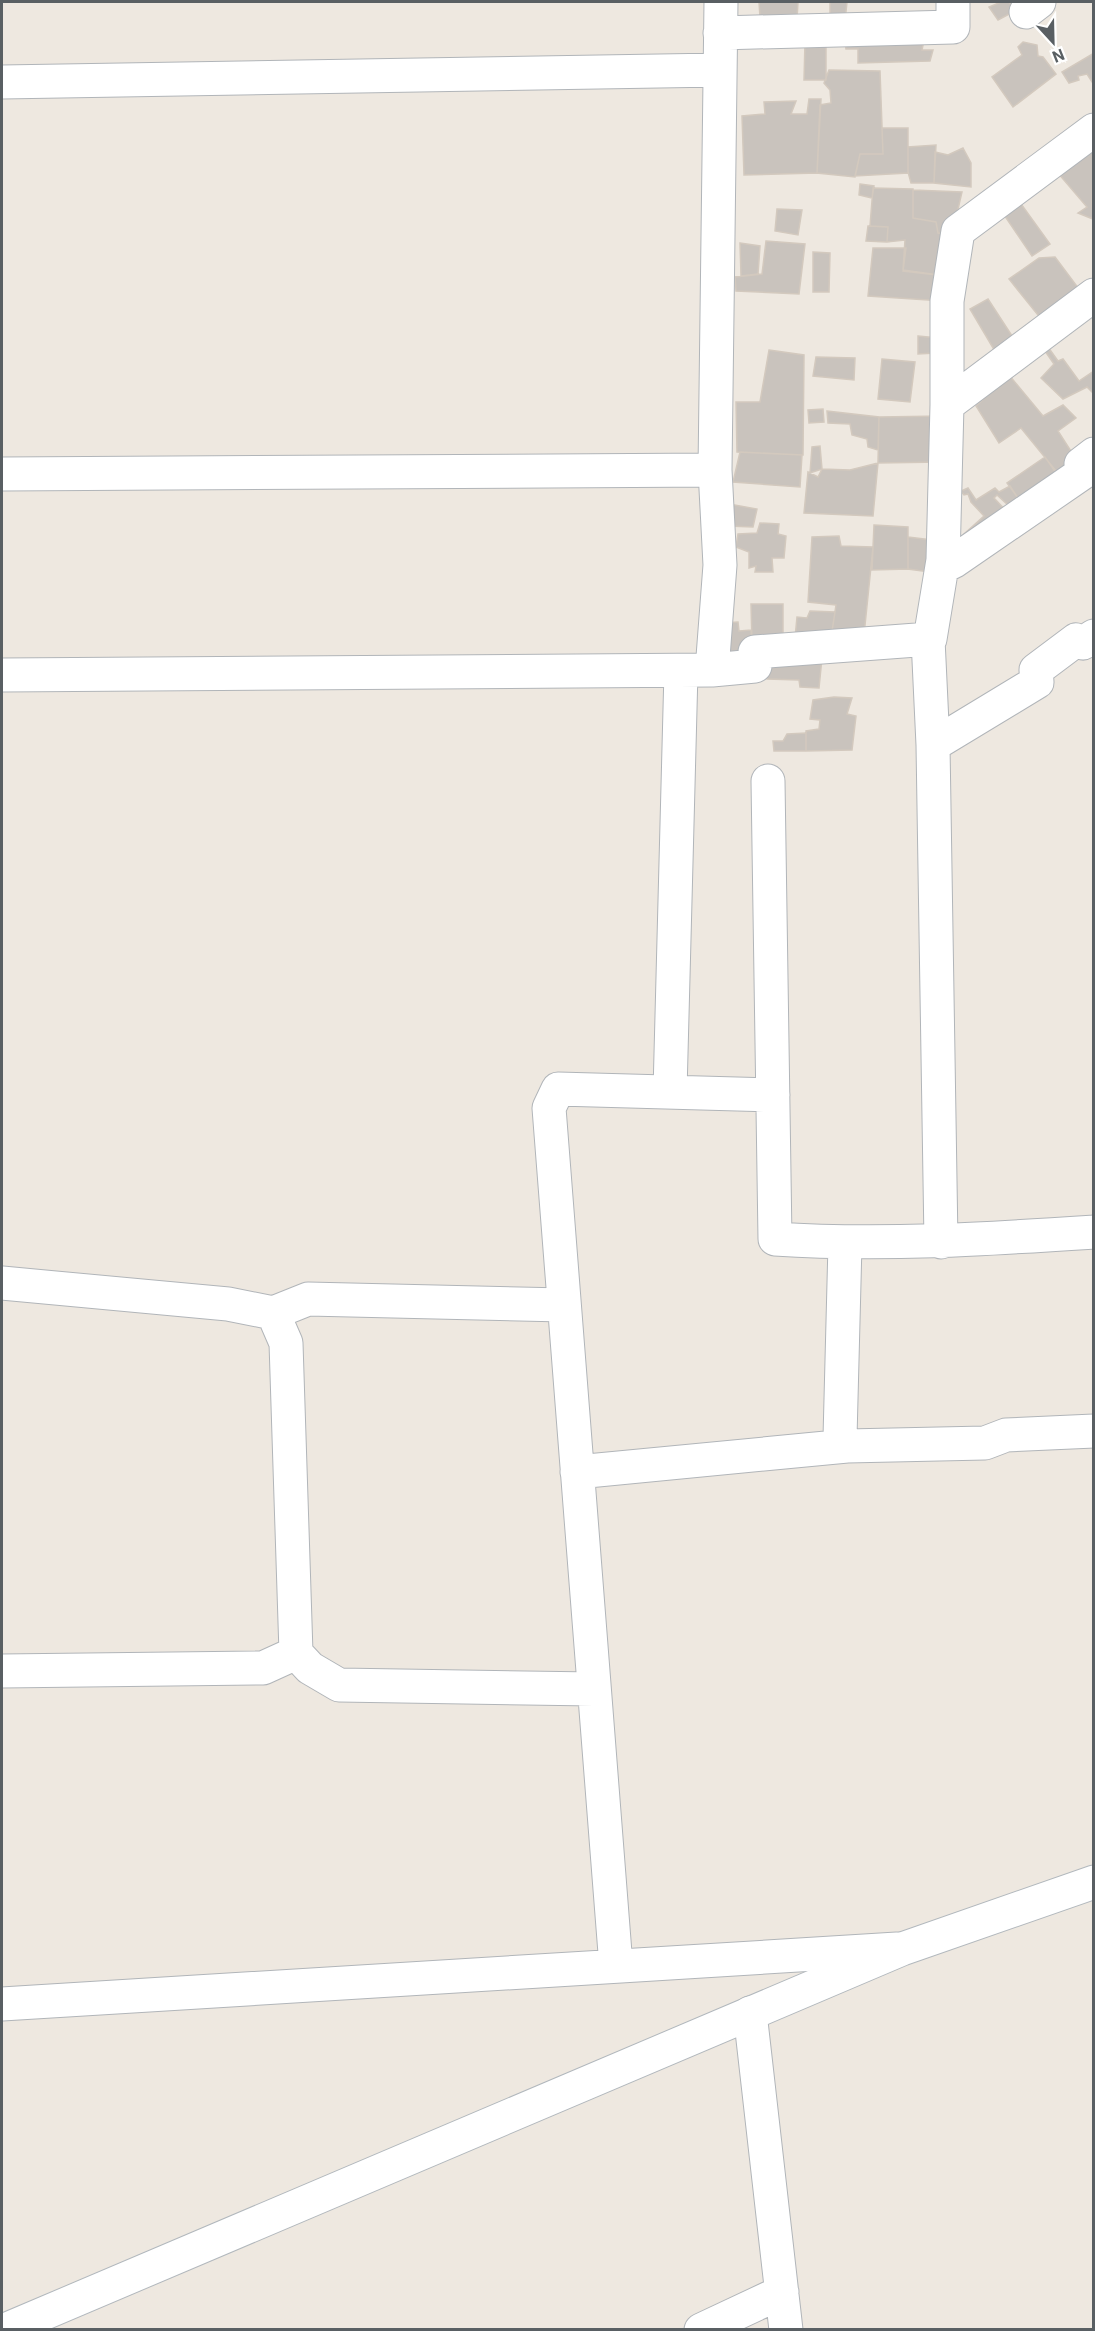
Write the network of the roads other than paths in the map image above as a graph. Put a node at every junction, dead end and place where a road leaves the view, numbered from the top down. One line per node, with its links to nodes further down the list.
1 (953, 2): 2 (street)
2 (720, 17): 3 (street)
3 (720, 70): 4 (street); 9 (street)
4 (2, 82)
5 (1094, 130): 7 (street)
6 (1094, 295): 7 (street)
7 (947, 405): 11 (street)
8 (1094, 454): 11 (street)
9 (715, 470): 10 (street); 14 (street)
10 (2, 474)
11 (944, 560): 13 (street)
12 (1094, 636): 16 (street)
13 (928, 639): 14 (street); 16 (street)
14 (696, 670): 15 (street); 18 (street)
15 (2, 675)
16 (933, 745): 21 (street)
17 (768, 781): 19 (street)
18 (670, 1092): 19 (street); 24 (street)
19 (773, 1095): 22 (street)
20 (1094, 1232): 21 (street)
21 (941, 1242): 22 (street)
22 (845, 1244): 27 (street)
23 (2, 1283): 25 (street)
24 (564, 1305): 25 (street); 28 (street)
25 (273, 1313): 29 (street)
26 (1094, 1431): 27 (street)
27 (847, 1446): 28 (street)
28 (577, 1472): 31 (street)
29 (296, 1653): 30 (street); 31 (street)
30 (2, 1671)
31 (594, 1689): 34 (street)
32 (1094, 1882): 33 (street)
33 (902, 1949): 34 (street); 36 (street)
34 (616, 1966): 35 (street)
35 (2, 2004)
36 (750, 2013): 37 (street); 38 (street)
37 (782, 2292): 39 (street); 40 (street)
38 (5, 2330)
39 (701, 2330)
40 (786, 2330)

